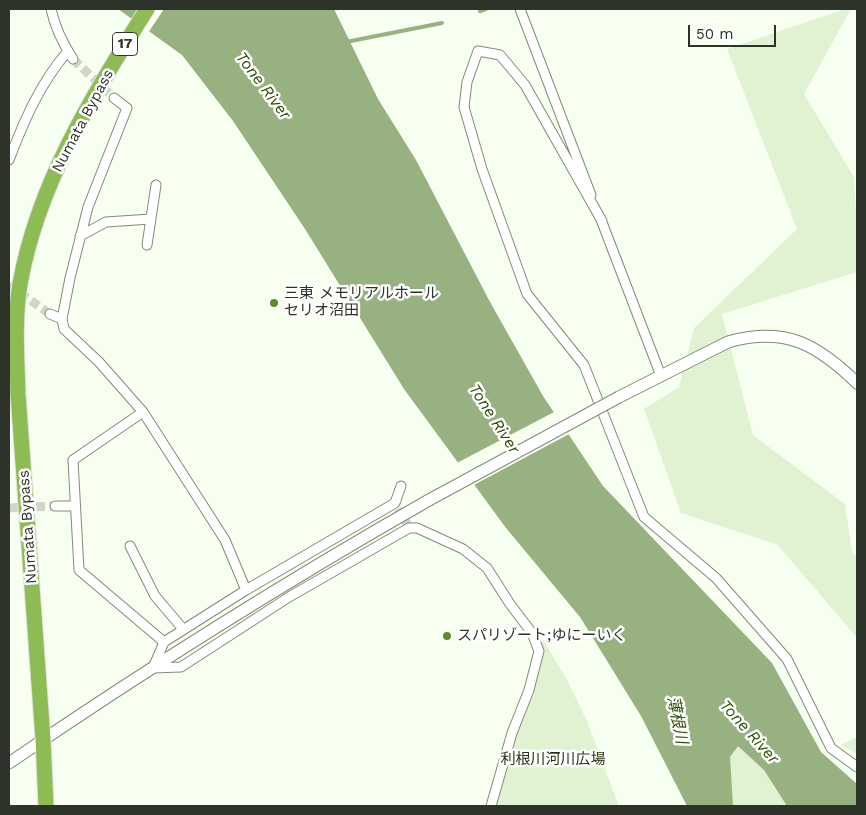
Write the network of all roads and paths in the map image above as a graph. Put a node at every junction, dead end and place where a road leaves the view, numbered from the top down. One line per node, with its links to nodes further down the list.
1 (52, 9): 5 (street)
2 (148, 9): 24 (highway, Numata Bypass / 17)
3 (520, 9): 8 (street)
4 (114, 98): 9 (street)
5 (9, 160)
6 (156, 185): 7 (street)
7 (151, 219): 9 (street); 10 (street)
8 (602, 222): 13 (street); 26 (street)
9 (80, 236): 12 (street)
10 (146, 245)
11 (50, 314): 12 (street)
12 (62, 319): 15 (street)
13 (661, 376): 14 (street); 23 (street, bridge)
14 (857, 384)
15 (143, 412): 18 (street); 20 (street)
16 (401, 486): 20 (street)
17 (55, 506): 18 (street)
18 (74, 506): 22 (street)
19 (130, 546): 21 (street)
20 (246, 590): 21 (street)
21 (184, 629): 22 (street)
22 (164, 642): 23 (street)
23 (153, 668): 24 (street); 28 (street)
24 (43, 739): 25 (street); 27 (highway, Numata Bypass / 17)
25 (9, 762)
26 (857, 767)
27 (46, 806)
28 (491, 806)

